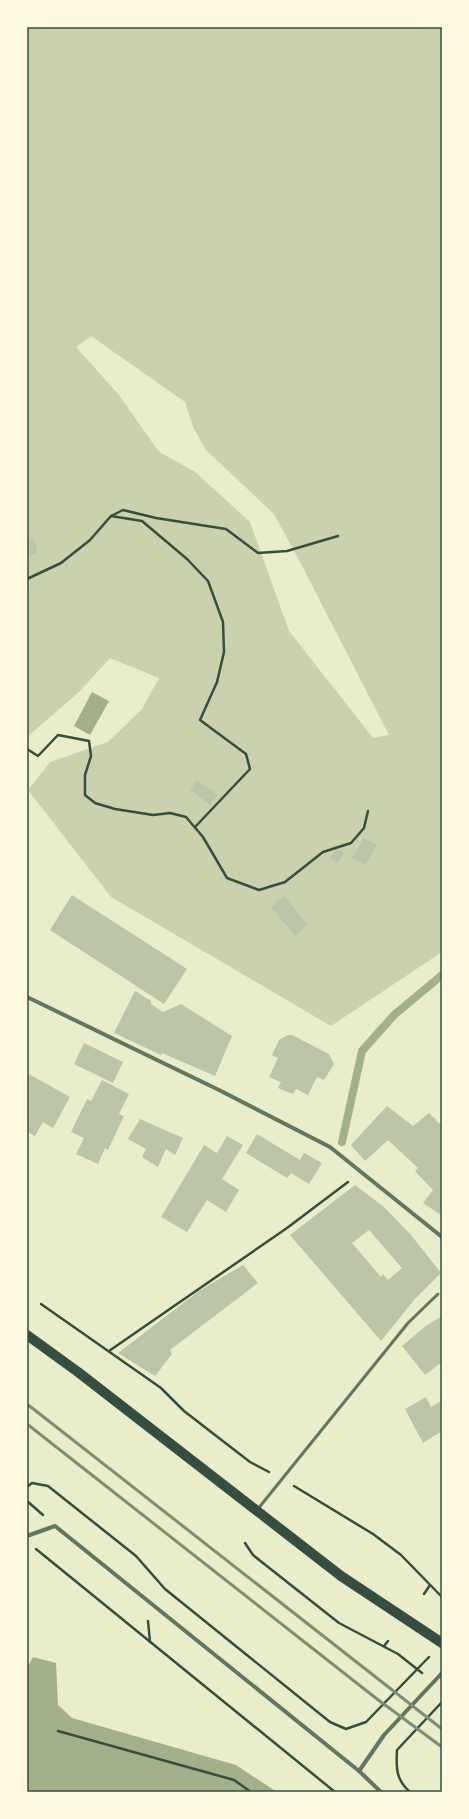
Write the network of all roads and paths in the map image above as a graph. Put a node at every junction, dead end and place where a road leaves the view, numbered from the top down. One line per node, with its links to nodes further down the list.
1 (111, 516): 2 (path); 3 (path); 6 (path)
2 (338, 536)
3 (27, 579)
4 (27, 749): 6 (path)
5 (368, 811): 6 (path)
6 (195, 828)
7 (27, 997): 9 (street)
8 (349, 1181): 13 (path)
9 (442, 1237)
10 (438, 1294): 14 (lane)
11 (41, 1304): 13 (path)
12 (27, 1336): 16 (main road)
13 (109, 1351): 14 (path)
14 (283, 1479): 16 (lane); 20 (path)
15 (27, 1487): 26 (path)
16 (256, 1511): 24 (main road)
17 (27, 1536): 31 (street)
18 (245, 1543): 25 (path)
19 (31, 1544): 33 (path)
20 (430, 1585): 21 (path); 22 (path)
21 (424, 1594)
22 (441, 1595)
23 (388, 1641): 25 (path)
24 (439, 1641)
25 (384, 1646): 27 (path)
26 (431, 1654)
27 (413, 1666)
28 (442, 1673): 31 (street)
29 (442, 1702): 35 (path)
30 (58, 1731): 32 (path)
31 (359, 1771): 34 (street)
32 (251, 1792)
33 (335, 1792)
34 (381, 1792)
35 (410, 1792)

